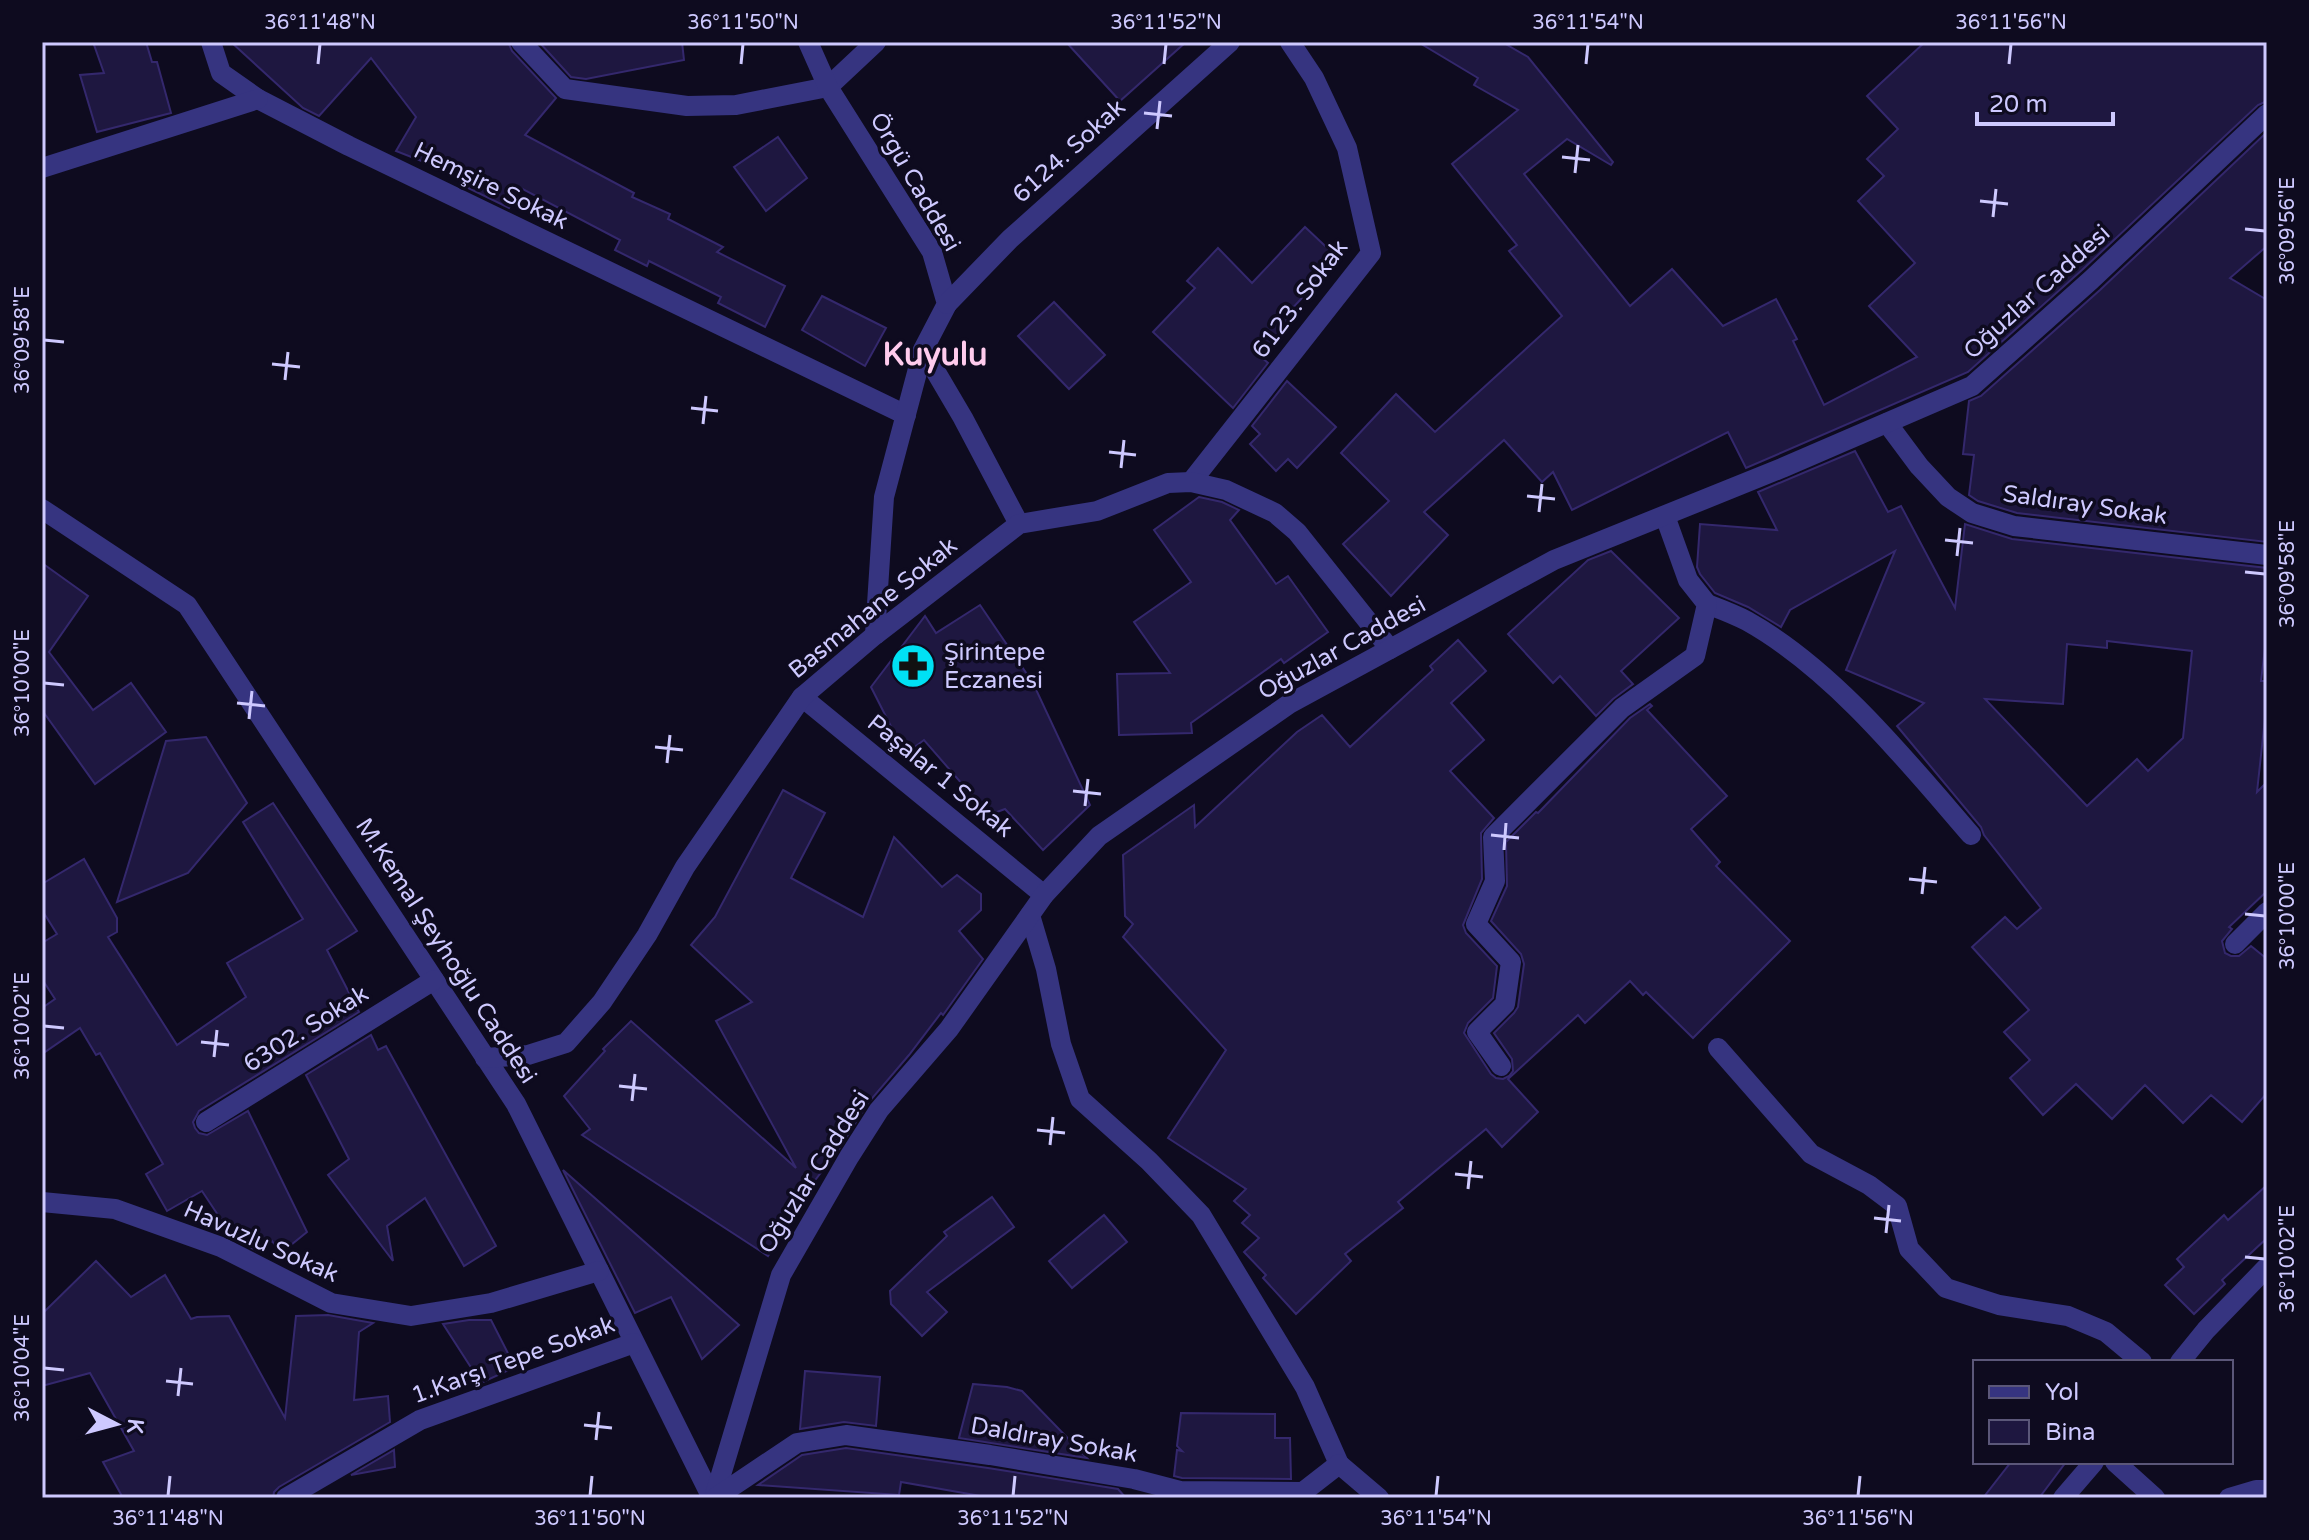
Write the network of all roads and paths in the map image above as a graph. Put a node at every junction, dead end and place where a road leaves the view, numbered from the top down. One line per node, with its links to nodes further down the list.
1 (211, 42): 8 (street, Hemşire Sokak)
2 (521, 42): 7 (street)
3 (808, 42): 7 (street, Örgü Caddesi)
4 (876, 42): 7 (street)
5 (1230, 42): 11 (street, 6124. Sokak)
6 (1290, 42): 15 (street, 6123. Sokak)
7 (828, 87): 11 (street, Örgü Caddesi)
8 (258, 99): 10 (street); 13 (street, Hemşire Sokak)
9 (2267, 114): 14 (street, Oğuzlar Caddesi)
10 (42, 168)
11 (947, 304): 12 (street)
12 (923, 350): 13 (street); 18 (street)
13 (906, 415): 21 (street)
14 (1887, 423): 16 (street, Oğuzlar Caddesi); 19 (street, Saldıray Sokak)
15 (1191, 482): 18 (street, Basmahane Sokak); 22 (street, Basmahane Sokak)
16 (1665, 516): 20 (street); 22 (street, Oğuzlar Caddesi)
17 (46, 518): 29 (street, M.Kemal Şeyhoğlu Caddesi)
18 (1019, 524): 21 (street, Basmahane Sokak)
19 (2267, 555)
20 (1707, 604): 24 (street); 32 (street)
21 (875, 635): 23 (street, Basmahane Sokak)
22 (1390, 649): 25 (street, Oğuzlar Caddesi)
23 (802, 697): 25 (street, Paşalar 1 Sokak); 31 (street, Basmahane Sokak)
24 (1971, 835)
25 (1044, 895): 27 (street, Oğuzlar Caddesi)
26 (2267, 912): 28 (street)
27 (1030, 915): 40 (street); 45 (street, Oğuzlar Caddesi)
28 (2235, 944)
29 (434, 980): 31 (street, M.Kemal Şeyhoğlu Caddesi); 33 (street, 6302. Sokak)
30 (1718, 1048): 38 (street)
31 (485, 1058): 36 (street, M.Kemal Şeyhoğlu Caddesi)
32 (1501, 1066)
33 (206, 1122)
34 (42, 1202): 36 (street, Havuzlu Sokak)
35 (2267, 1267): 39 (street)
36 (599, 1271): 37 (street, M.Kemal Şeyhoğlu Caddesi)
37 (634, 1343): 44 (street, 1.Karşı Tepe Sokak); 45 (street, M.Kemal Şeyhoğlu Caddesi)
38 (2140, 1360)
39 (2182, 1360)
40 (1339, 1464): 45 (street, Daldıray Sokak); 46 (street)
41 (2092, 1464): 47 (street)
42 (2117, 1464): 48 (street)
43 (2267, 1490): 49 (street)
44 (286, 1498)
45 (714, 1498)
46 (1379, 1498)
47 (2063, 1498)
48 (2155, 1498)
49 (2229, 1498)

